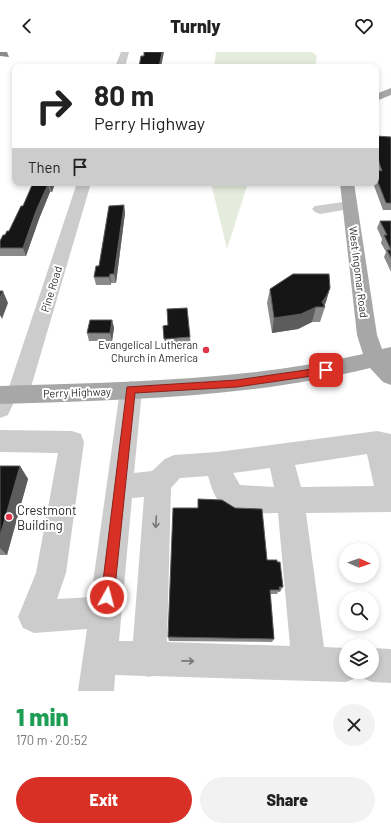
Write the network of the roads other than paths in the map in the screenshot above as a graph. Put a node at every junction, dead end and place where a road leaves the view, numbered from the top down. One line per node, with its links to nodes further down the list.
1 (125, 52): 2 (street)
2 (121, 64)
3 (391, 91): 4 (main road)
4 (379, 97)
5 (83, 186): 12 (street, Pine Road)
6 (347, 186): 7 (main road, West Ingomar Road)
7 (350, 205): 8 (street); 9 (main road, West Ingomar Road)
8 (320, 209)
9 (383, 357): 10 (main road); 11 (main road, Perry Highway)
10 (391, 376)
11 (131, 390): 12 (main road, Perry Highway); 18 (street)
12 (6, 398)
13 (0, 440): 20 (street)
14 (384, 444): 15 (street); 19 (street)
15 (280, 455): 16 (street); 19 (street)
16 (217, 464): 17 (street); 19 (street)
17 (158, 483): 18 (street); 22 (street, one-way to 22)
18 (120, 487): 20 (street)
19 (290, 499): 23 (street)
20 (105, 612): 21 (street)
21 (100, 657): 22 (street); 27 (street)
22 (149, 660): 23 (street, one-way to 23)
23 (309, 664): 24 (street)
24 (339, 665)
25 (379, 665): 26 (street)
26 (391, 666)
27 (96, 691)

